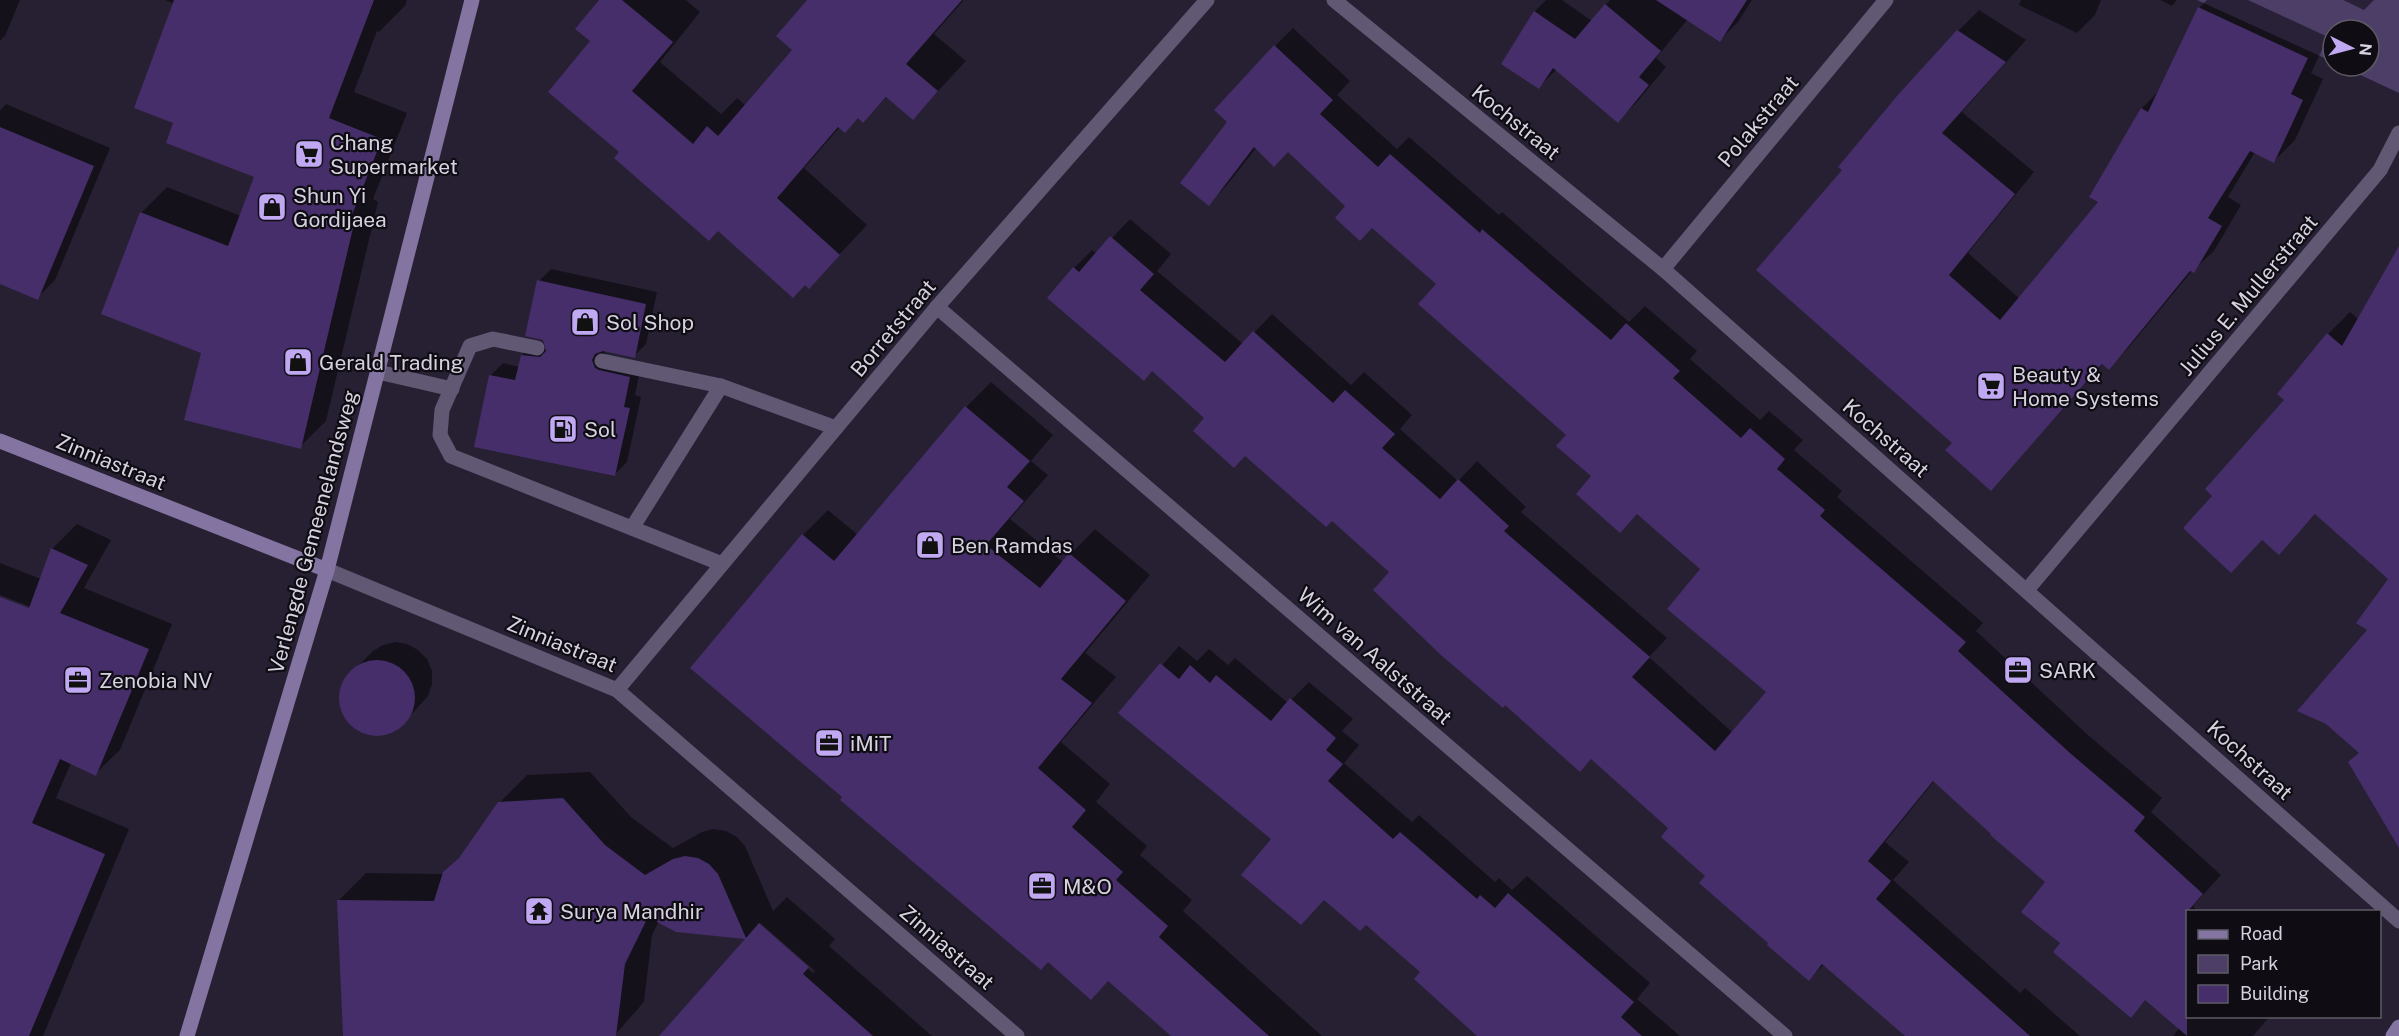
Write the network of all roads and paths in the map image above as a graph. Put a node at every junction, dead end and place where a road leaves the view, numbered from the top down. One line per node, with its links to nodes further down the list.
1 (472, 0): 10 (street, Verlengde Gemeenelandsweg)
2 (1207, 0): 7 (street, Borretstraat)
3 (1334, 0): 6 (street, Kochstraat)
4 (1886, 0): 6 (street, Polakstraat)
5 (2399, 133): 18 (street, Julius E. Mullerstraat)
6 (1663, 269): 18 (street, Kochstraat)
7 (937, 307): 13 (street, Borretstraat); 24 (street, Wim van Aalststraat)
8 (537, 348): 12 (street)
9 (602, 361): 11 (street)
10 (378, 372): 12 (street); 17 (street, Verlengde Gemeenelandsweg)
11 (721, 386): 13 (street); 15 (street)
12 (452, 389): 15 (street)
13 (836, 428): 16 (street, Borretstraat)
14 (0, 441): 17 (street, Zinniastraat)
15 (632, 528): 16 (street)
16 (722, 564): 19 (street, Borretstraat)
17 (327, 570): 19 (street, Zinniastraat); 22 (street, Verlengde Gemeenelandsweg)
18 (2027, 590): 20 (street, Kochstraat)
19 (617, 690): 23 (street, Zinniastraat)
20 (2399, 921)
21 (2399, 1027): 25 (street)
22 (187, 1036)
23 (1017, 1036)
24 (1785, 1036)
25 (2393, 1036)

